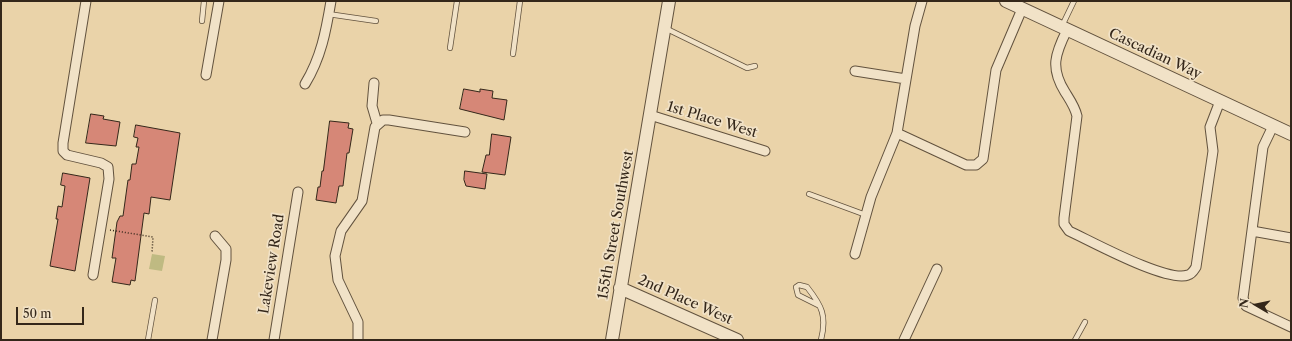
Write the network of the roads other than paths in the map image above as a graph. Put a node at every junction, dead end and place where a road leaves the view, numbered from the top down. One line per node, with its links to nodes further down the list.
1 (86, 1): 41 (street)
2 (204, 1): 13 (lane)
3 (219, 1): 21 (street)
4 (330, 1): 12 (street)
5 (457, 1): 17 (lane)
6 (520, 1): 18 (lane)
7 (669, 1): 15 (street, 155th Street Southwest)
8 (922, 1): 22 (street)
9 (1006, 1): 11 (street, Cascadian Way)
10 (1074, 1): 16 (lane)
11 (1022, 9): 16 (street, Cascadian Way); 30 (street)
12 (328, 14): 14 (lane); 24 (street)
13 (202, 21)
14 (376, 21)
15 (665, 28): 19 (lane); 26 (street, 155th Street Southwest)
16 (1064, 29): 25 (street, Cascadian Way); 25 (street)
17 (450, 48)
18 (513, 54)
19 (755, 66)
20 (855, 71): 22 (street)
21 (206, 75)
22 (906, 79): 30 (street)
23 (374, 83): 27 (street)
24 (305, 84)
25 (1220, 101): 28 (street, Cascadian Way)
26 (650, 115): 32 (street, 1st Place West); 42 (street, 155th Street Southwest)
27 (377, 123): 29 (street); 50 (street)
28 (1273, 126): 31 (street, Cascadian Way); 36 (street)
29 (465, 132)
30 (897, 133): 35 (street)
31 (1291, 134)
32 (764, 151)
33 (298, 192): 49 (street, Lakeview Road)
34 (809, 194): 35 (lane)
35 (866, 215): 39 (street)
36 (1252, 231): 38 (street); 46 (street)
37 (216, 236): 48 (street)
38 (1291, 238)
39 (855, 254)
40 (937, 269): 54 (street)
41 (93, 275)
42 (620, 288): 51 (street, 155th Street Southwest); 52 (street, 2nd Place West)
43 (155, 300): 47 (lane)
44 (818, 305): 44 (lane); 53 (lane)
45 (1085, 322): 55 (lane)
46 (1291, 327)
47 (148, 340)
48 (212, 340)
49 (274, 340)
50 (358, 340)
51 (612, 340)
52 (737, 340)
53 (821, 340)
54 (904, 340)
55 (1075, 340)

